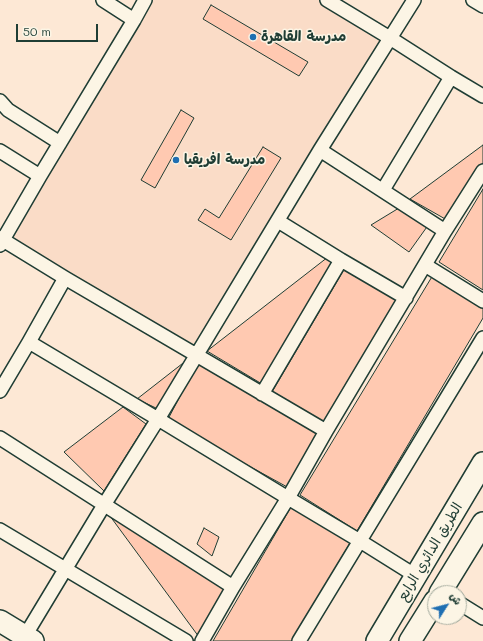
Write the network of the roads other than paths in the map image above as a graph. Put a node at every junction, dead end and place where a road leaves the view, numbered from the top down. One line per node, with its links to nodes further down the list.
1 (103, 0): 7 (street)
2 (145, 0): 7 (street)
3 (327, 0): 8 (street)
4 (414, 0): 8 (street)
5 (473, 0): 6 (street)
6 (483, 6)
7 (134, 20): 12 (street)
8 (390, 38): 9 (street); 13 (street)
9 (451, 77): 10 (street); 17 (street)
10 (483, 96)
11 (0, 100): 12 (street)
12 (60, 143): 16 (street)
13 (320, 150): 17 (street); 18 (street)
14 (0, 151): 16 (street)
15 (483, 171): 19 (street)
16 (40, 176): 20 (street)
17 (382, 190): 19 (street)
18 (278, 221): 21 (street); 28 (street)
19 (445, 231): 22 (street)
20 (1, 241): 23 (street)
21 (341, 260): 24 (street); 30 (street)
22 (425, 265): 24 (street); 25 (street)
23 (66, 278): 27 (street); 28 (street)
24 (406, 298): 32 (street)
25 (483, 301)
26 (483, 338): 39 (street)
27 (29, 342): 29 (street); 31 (street)
28 (196, 355): 30 (street); 31 (street)
29 (0, 391)
30 (262, 394): 32 (street)
31 (158, 419): 35 (street); 36 (street)
32 (326, 431): 35 (street)
33 (0, 438): 36 (street)
34 (483, 463): 41 (main road, الطريق الدائري الرابع)
35 (288, 498): 39 (street); 43 (street)
36 (104, 505): 40 (street); 43 (street)
37 (483, 523): 42 (main road, الطريق الدائري الرابع)
38 (0, 530): 40 (street)
39 (360, 541): 41 (street); 51 (street)
40 (66, 569): 48 (street); 49 (street)
41 (416, 576): 52 (main road, الطريق الدائري الرابع)
42 (446, 585)
43 (233, 587): 50 (street)
44 (467, 608): 46 (street)
45 (427, 615): 53 (main road, الطريق الدائري الرابع)
46 (483, 618)
47 (0, 621): 48 (main road)
48 (29, 639)
49 (186, 641)
50 (202, 641)
51 (299, 641)
52 (377, 641)
53 (410, 641)

